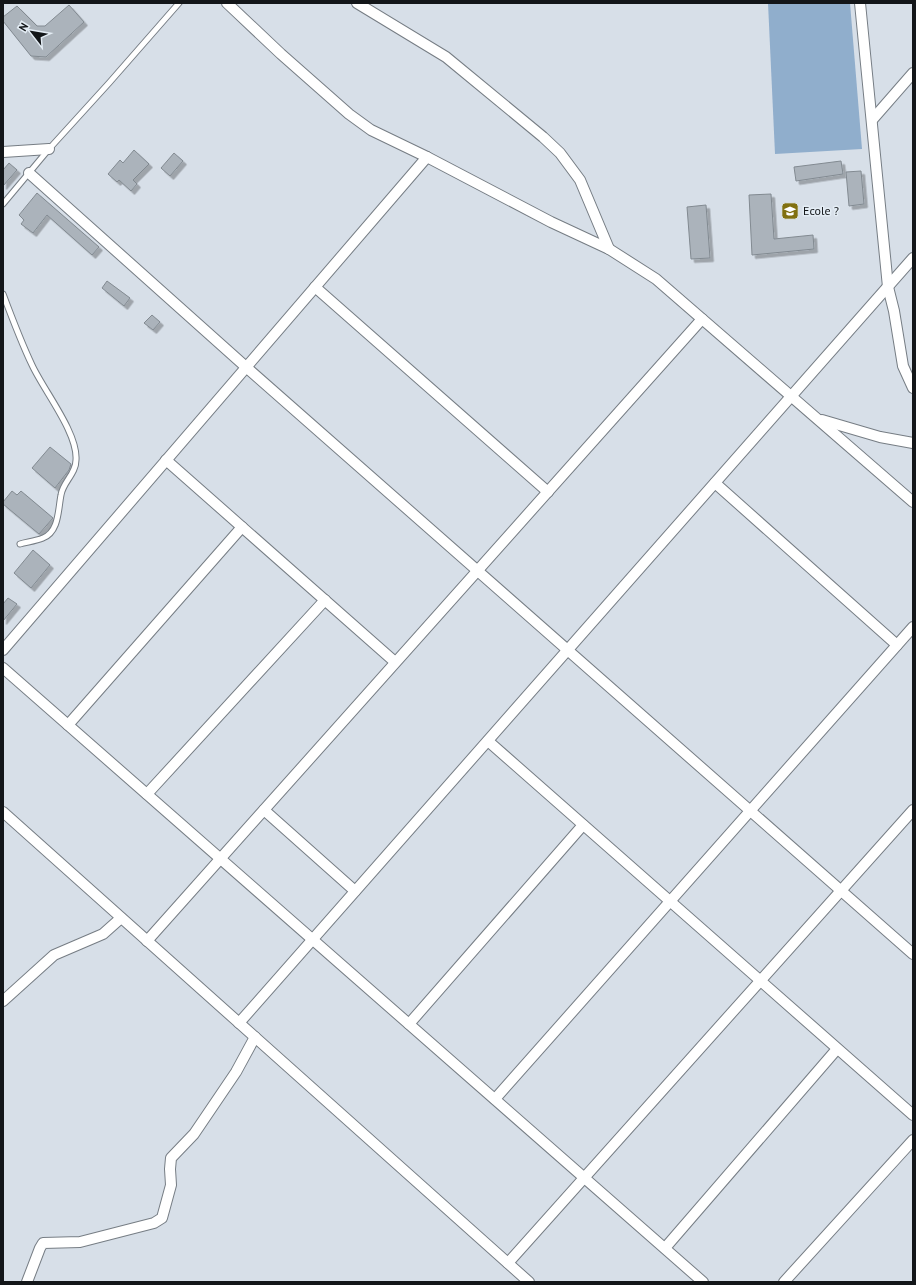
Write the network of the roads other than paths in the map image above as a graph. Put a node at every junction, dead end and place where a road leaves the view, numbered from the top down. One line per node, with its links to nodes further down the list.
1 (179, 3): 7 (lane)
2 (227, 3): 9 (street)
3 (357, 3): 12 (street)
4 (860, 3): 6 (street)
5 (913, 73): 6 (street)
6 (872, 120): 15 (street)
7 (49, 149): 8 (street); 10 (lane)
8 (3, 152)
9 (427, 157): 12 (street); 14 (street)
10 (29, 173): 11 (lane); 18 (street)
11 (3, 204)
12 (609, 249): 17 (street)
13 (913, 258): 15 (street)
14 (315, 287): 18 (street); 25 (street)
15 (888, 287): 19 (street); 20 (street)
16 (3, 294): 28 (lane)
17 (702, 319): 20 (street); 25 (street)
18 (246, 367): 23 (street); 29 (street)
19 (913, 388)
20 (792, 396): 21 (street); 24 (street)
21 (818, 419): 22 (street); 26 (street)
22 (913, 443)
23 (166, 460): 27 (street); 33 (street)
24 (715, 483): 32 (street); 34 (street)
25 (548, 492): 29 (street)
26 (913, 502)
27 (242, 527): 30 (street); 37 (street)
28 (20, 544)
29 (477, 571): 34 (street); 35 (street)
30 (325, 600): 35 (street); 39 (street)
31 (913, 627): 32 (street)
32 (897, 645): 41 (street)
33 (3, 650)
34 (568, 650): 38 (street); 41 (street)
35 (396, 662): 40 (street)
36 (3, 668): 37 (street)
37 (68, 725): 39 (street)
38 (488, 741): 44 (street); 47 (street)
39 (147, 794): 45 (street)
40 (264, 810): 45 (street); 47 (street)
41 (750, 811): 46 (street); 48 (street)
42 (913, 811): 46 (street)
43 (3, 812): 49 (street)
44 (583, 825): 48 (street); 56 (street)
45 (220, 858): 50 (street); 51 (street)
46 (841, 890): 52 (street); 53 (street)
47 (356, 891): 50 (street)
48 (670, 902): 53 (street); 59 (street)
49 (121, 918): 51 (street); 54 (street)
50 (313, 939): 55 (street); 56 (street)
51 (147, 941): 55 (street)
52 (913, 954)
53 (760, 981): 58 (street); 62 (street)
54 (3, 1001)
55 (239, 1023): 57 (street)
56 (409, 1024): 59 (street)
57 (255, 1037): 64 (street); 65 (street)
58 (838, 1049): 60 (street); 63 (street)
59 (496, 1100): 62 (street)
60 (913, 1115)
61 (913, 1140): 68 (street)
62 (585, 1178): 63 (street); 64 (street)
63 (665, 1248): 67 (street)
64 (508, 1263): 66 (street)
65 (27, 1282)
66 (529, 1282)
67 (704, 1282)
68 (784, 1282)

